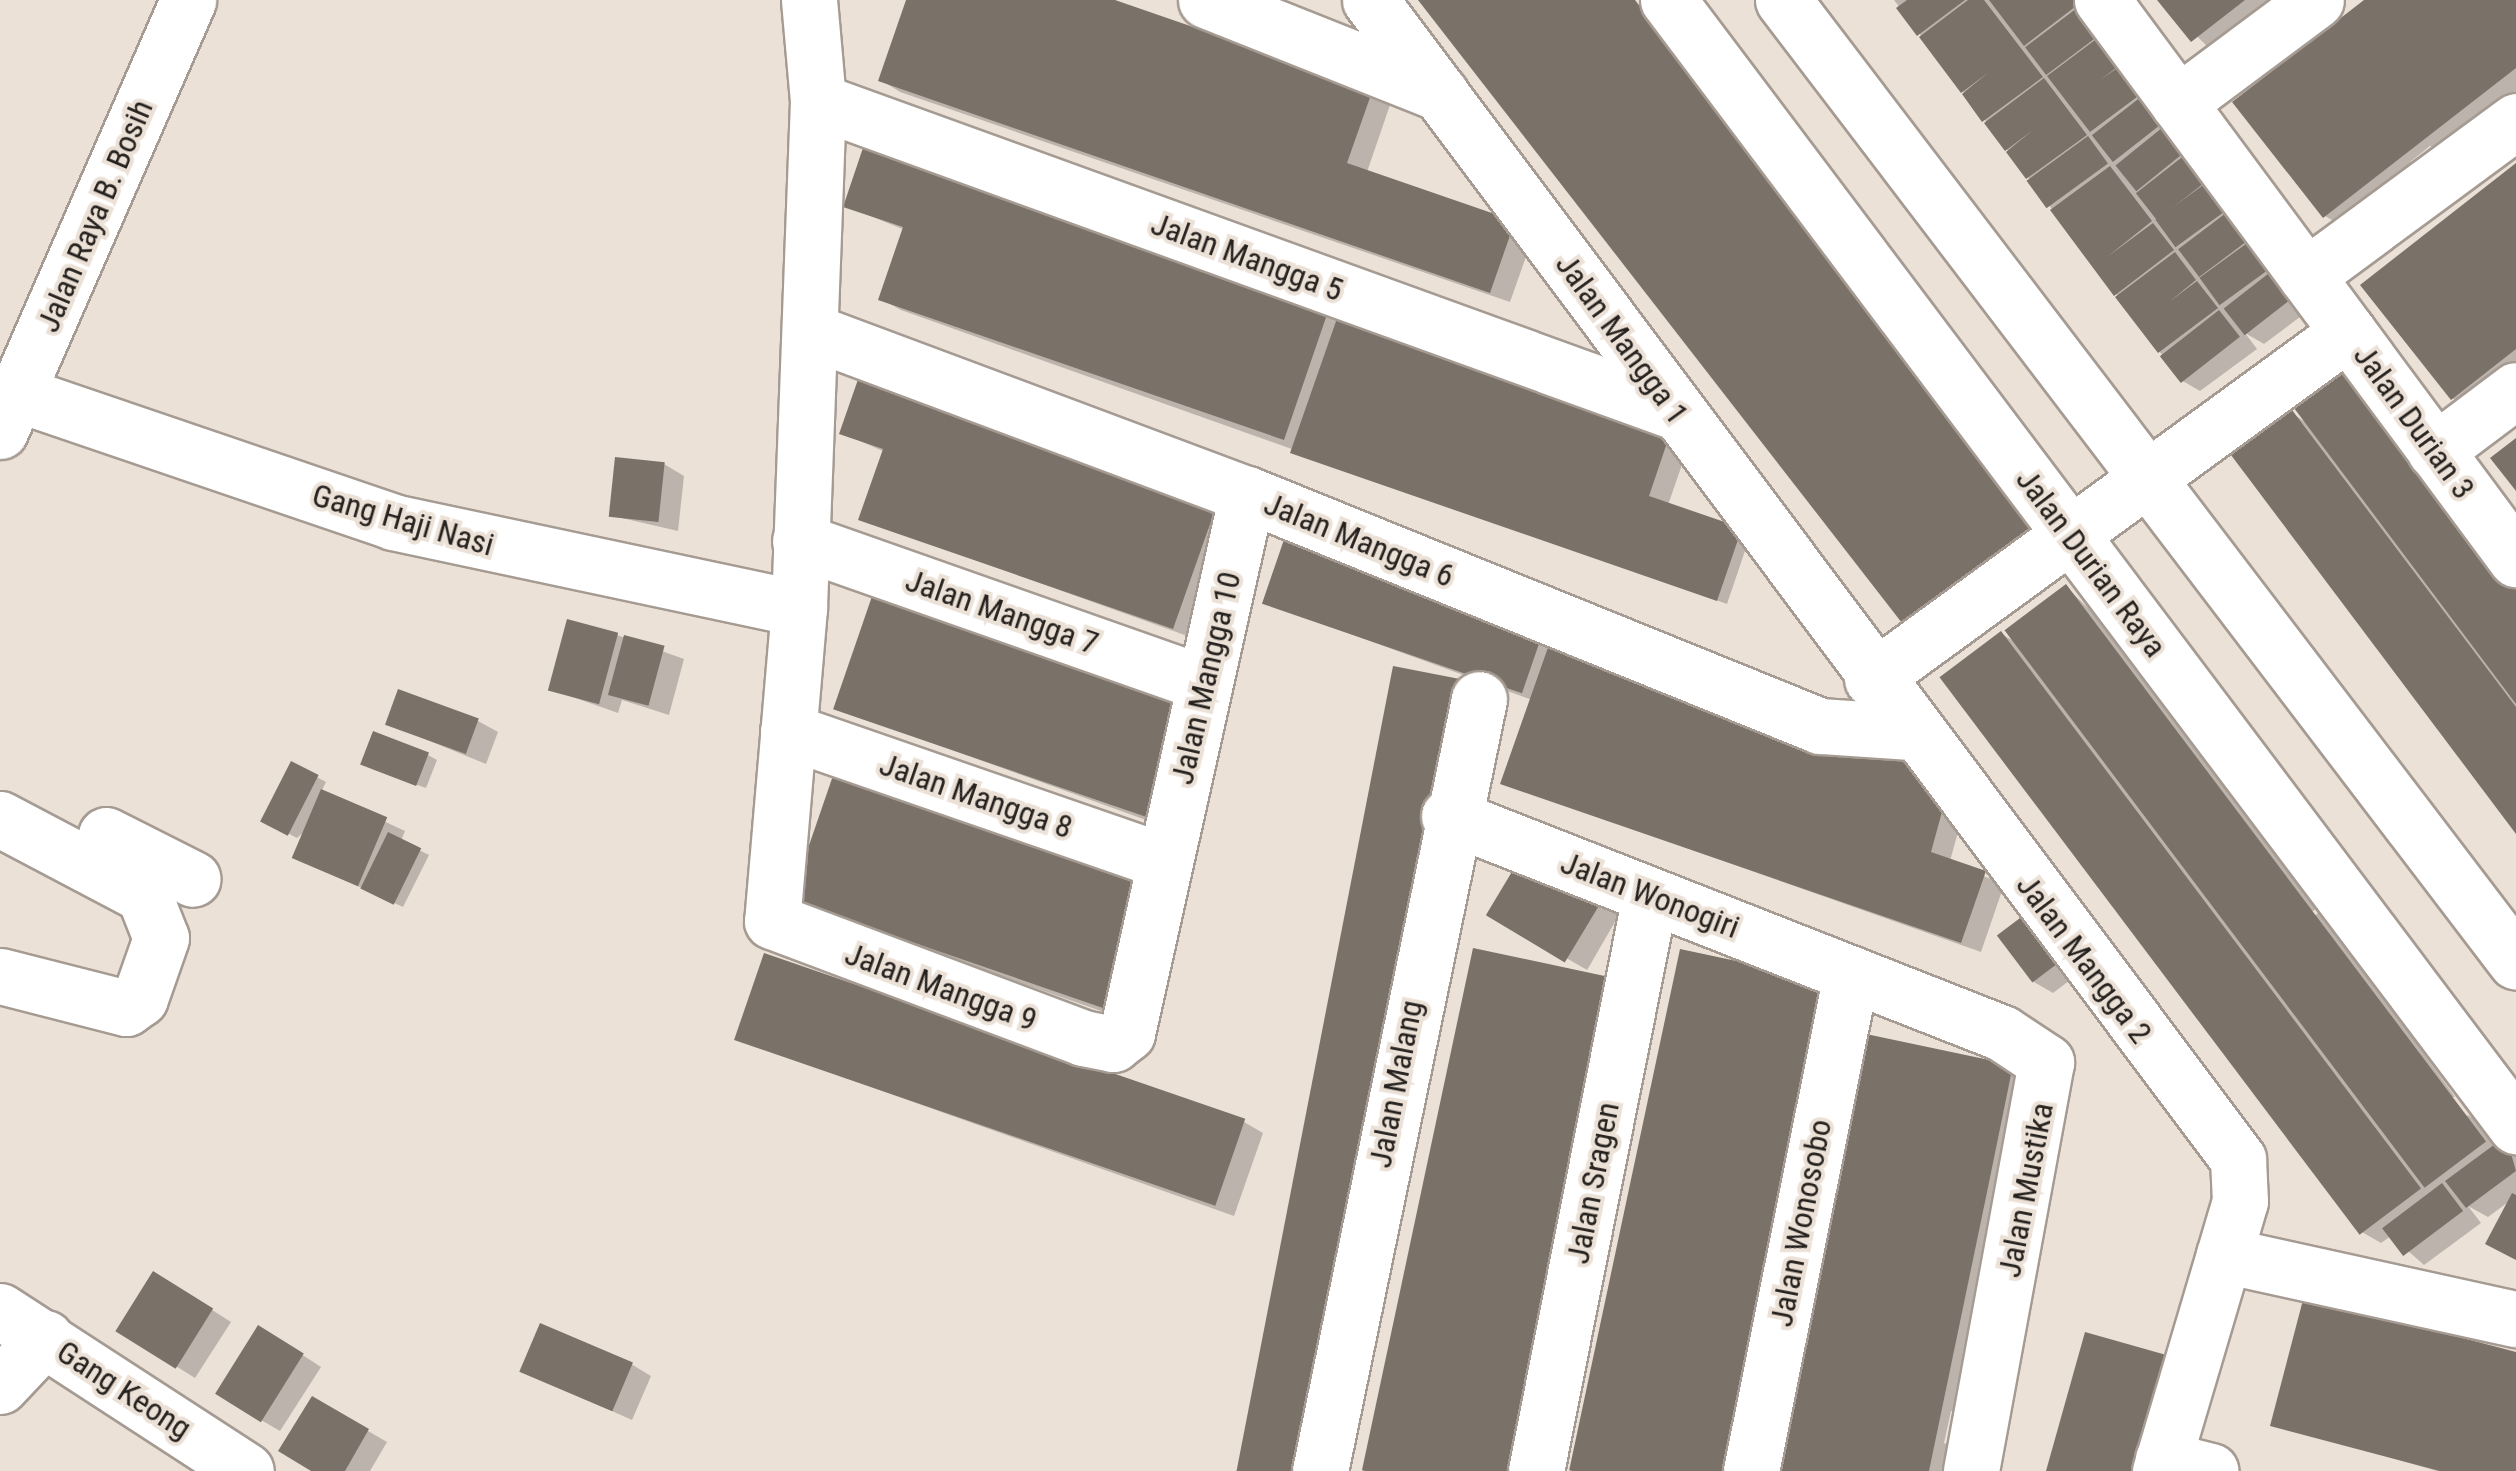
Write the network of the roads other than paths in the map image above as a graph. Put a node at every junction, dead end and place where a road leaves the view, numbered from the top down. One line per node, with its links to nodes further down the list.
1 (188, 0): 18 (street, Jalan Raya B. Bosih)
2 (809, 0): 10 (street)
3 (1206, 0): 9 (street)
4 (1370, 0): 9 (street, Jalan Mangga 1)
5 (1668, 0): 22 (street, Jalan Durian Raya)
6 (1782, 0): 20 (street)
7 (2102, 0): 11 (street, Jalan Durian 3)
8 (2316, 0): 11 (street)
9 (1442, 94): 17 (street, Jalan Mangga 1)
10 (818, 102): 14 (street); 17 (street, Jalan Mangga 5)
11 (2178, 103): 13 (street, Jalan Durian 3)
12 (2516, 121): 13 (street)
13 (2306, 276): 15 (street, Jalan Durian 3)
14 (810, 331): 21 (street, Jalan Mangga 6); 23 (street)
15 (2348, 332): 19 (street, Jalan Durian 3); 20 (street)
16 (2516, 390): 19 (street)
17 (1676, 412): 26 (street, Jalan Mangga 1)
18 (9, 413): 25 (street, Gang Haji Nasi)
19 (2435, 451): 24 (street, Jalan Durian 3)
20 (2147, 487): 22 (street); 37 (street)
21 (1248, 494): 27 (street, Jalan Mangga 10); 30 (street, Jalan Mangga 6)
22 (2074, 540): 26 (street); 40 (street, Jalan Durian Raya)
23 (800, 541): 25 (street); 27 (street, Jalan Mangga 7)
24 (2516, 560)
25 (799, 608): 29 (street)
26 (1872, 679): 30 (street, Jalan Mangga 2)
27 (1204, 684): 34 (street, Jalan Mangga 10)
28 (1479, 699): 32 (street, Jalan Malang)
29 (788, 731): 34 (street, Jalan Mangga 8); 34 (street, Jalan Mangga 9)
30 (1910, 732): 41 (street, Jalan Mangga 2)
31 (0, 782): 35 (street)
32 (1448, 816): 36 (street, Jalan Wonogiri); 47 (street, Jalan Malang)
33 (0, 818): 39 (street)
34 (1164, 861)
35 (193, 879)
36 (1650, 896): 38 (street, Jalan Wonogiri); 48 (street, Jalan Sragen)
37 (2516, 962)
38 (1851, 974): 49 (street, Jalan Wonosobo); 50 (street, Jalan Mustika)
39 (0, 976)
40 (2516, 1126)
41 (2224, 1255): 42 (street); 45 (street, Jalan Mangga 2)
42 (2516, 1319)
43 (22, 1324): 44 (street); 46 (street, Gang Keong)
44 (0, 1386)
45 (2178, 1467)
46 (246, 1471)
47 (1320, 1471)
48 (1536, 1471)
49 (1751, 1471)
50 (1970, 1471)

